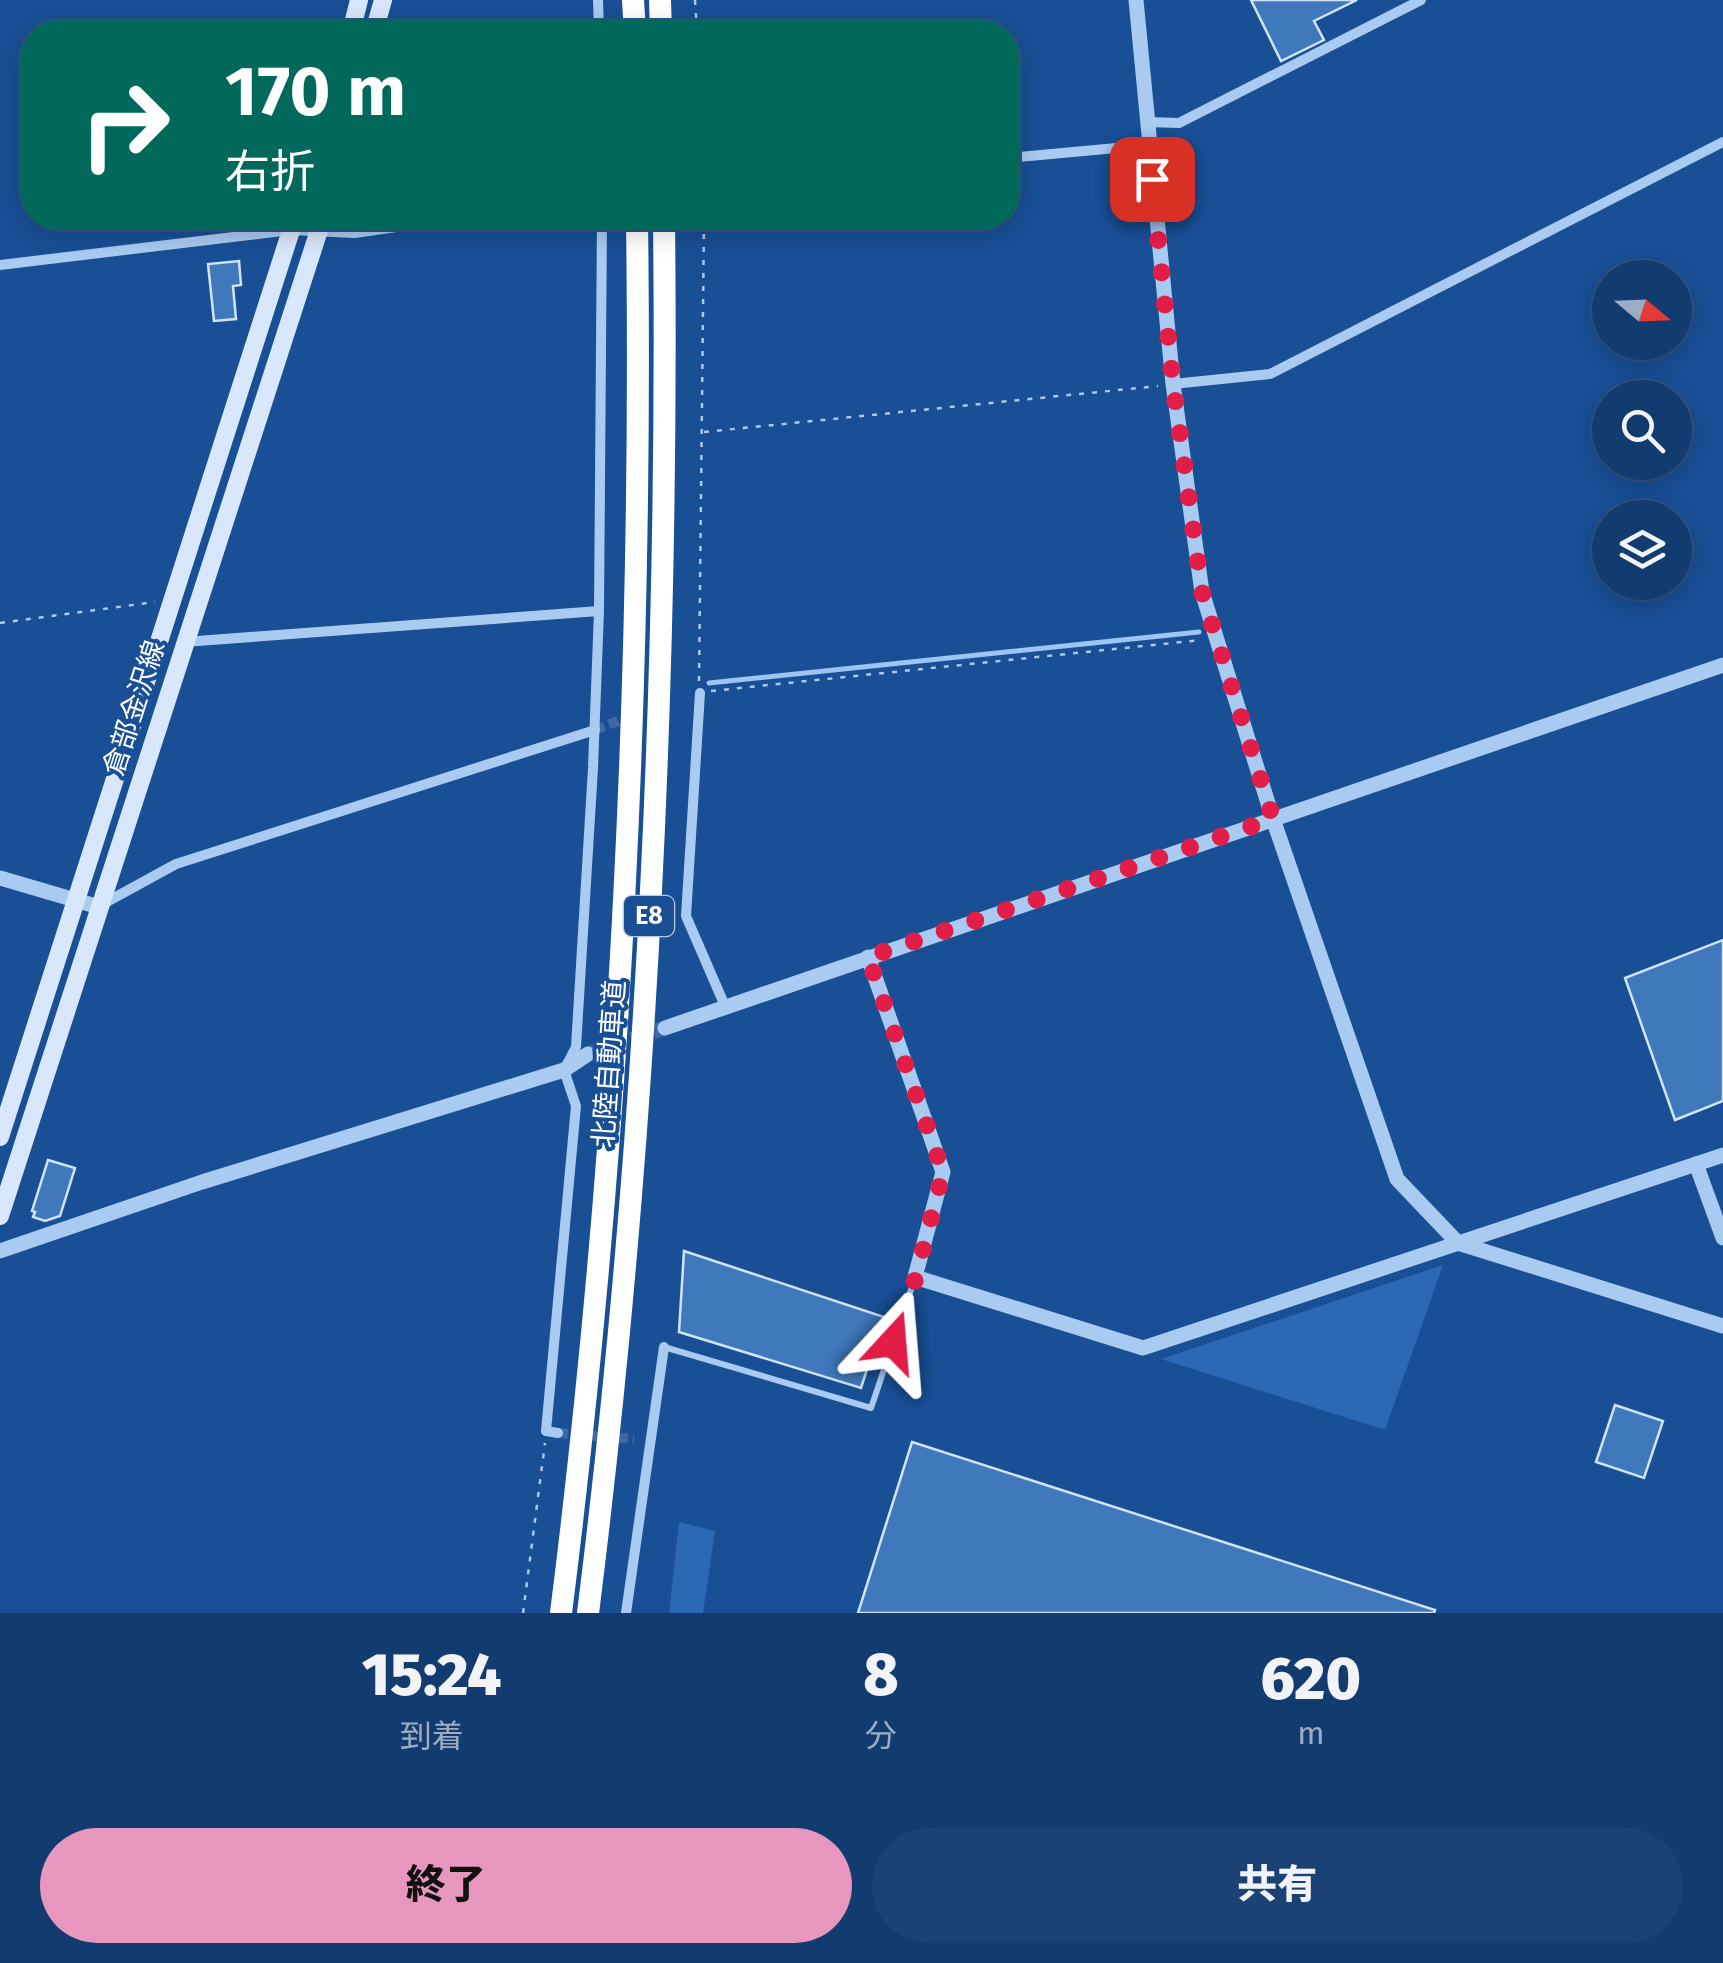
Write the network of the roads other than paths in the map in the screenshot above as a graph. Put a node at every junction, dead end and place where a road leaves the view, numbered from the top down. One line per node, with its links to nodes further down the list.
1 (1136, 0): 3 (street)
2 (1421, 0): 3 (street)
3 (1147, 122): 5 (street)
4 (1723, 142): 16 (street)
5 (1149, 145): 6 (street); 16 (street)
6 (1020, 157)
7 (250, 230): 15 (street)
8 (291, 230): 24 (main road, 倉部金沢線)
9 (319, 230): 18 (main road, 倉部金沢線)
10 (344, 230): 11 (street)
11 (376, 230)
12 (602, 230): 17 (street)
13 (637, 230): 44 (highway, 北陸自動車道 / E8)
14 (664, 230): 45 (highway, 北陸自動車道 / E8)
15 (0, 265)
16 (1173, 384): 22 (street)
17 (599, 610): 18 (street); 21 (street)
18 (184, 642): 25 (main road, 倉部金沢線)
19 (1723, 665): 22 (street)
20 (700, 692): 27 (street)
21 (595, 730): 25 (street); 30 (street)
22 (1273, 819): 26 (street); 36 (street)
23 (0, 878): 24 (street)
24 (76, 900): 25 (street); 31 (main road, 倉部金沢線)
25 (99, 906): 34 (main road, 倉部金沢線)
26 (868, 957): 27 (street); 38 (street)
27 (725, 1006): 28 (street)
28 (665, 1028)
29 (588, 1054): 30 (street)
30 (564, 1070): 37 (street); 41 (street)
31 (0, 1137)
32 (1723, 1154): 33 (street)
33 (1696, 1164): 35 (street); 36 (street)
34 (0, 1216)
35 (1723, 1238)
36 (1458, 1243): 38 (street); 39 (street)
37 (0, 1251)
38 (916, 1277): 40 (lane)
39 (1723, 1326)
40 (664, 1346): 43 (street)
41 (552, 1432)
42 (634, 1439): 43 (street)
43 (650, 1441): 46 (street)
44 (561, 1613)
45 (588, 1613)
46 (626, 1613)

